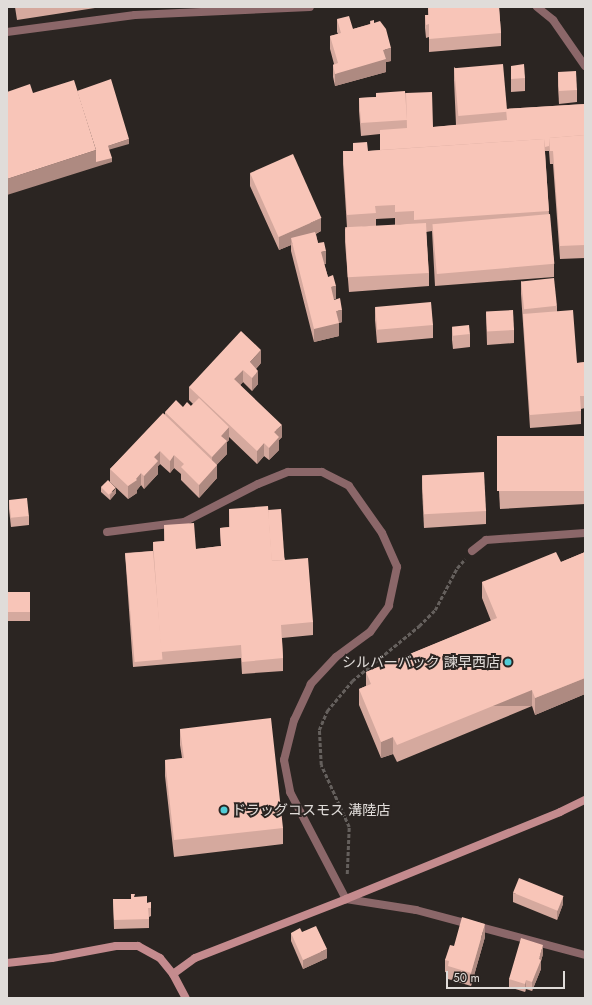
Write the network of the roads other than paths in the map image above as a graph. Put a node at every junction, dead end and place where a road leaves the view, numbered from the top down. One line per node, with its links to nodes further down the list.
1 (310, 7): 3 (street)
2 (537, 7): 4 (street)
3 (7, 32)
4 (585, 66)
5 (106, 532): 9 (street)
6 (585, 533): 7 (street)
7 (472, 551)
8 (585, 800): 9 (street)
9 (346, 899): 10 (street); 12 (street)
10 (585, 955)
11 (7, 963): 12 (street)
12 (173, 974): 13 (street)
13 (186, 998)

